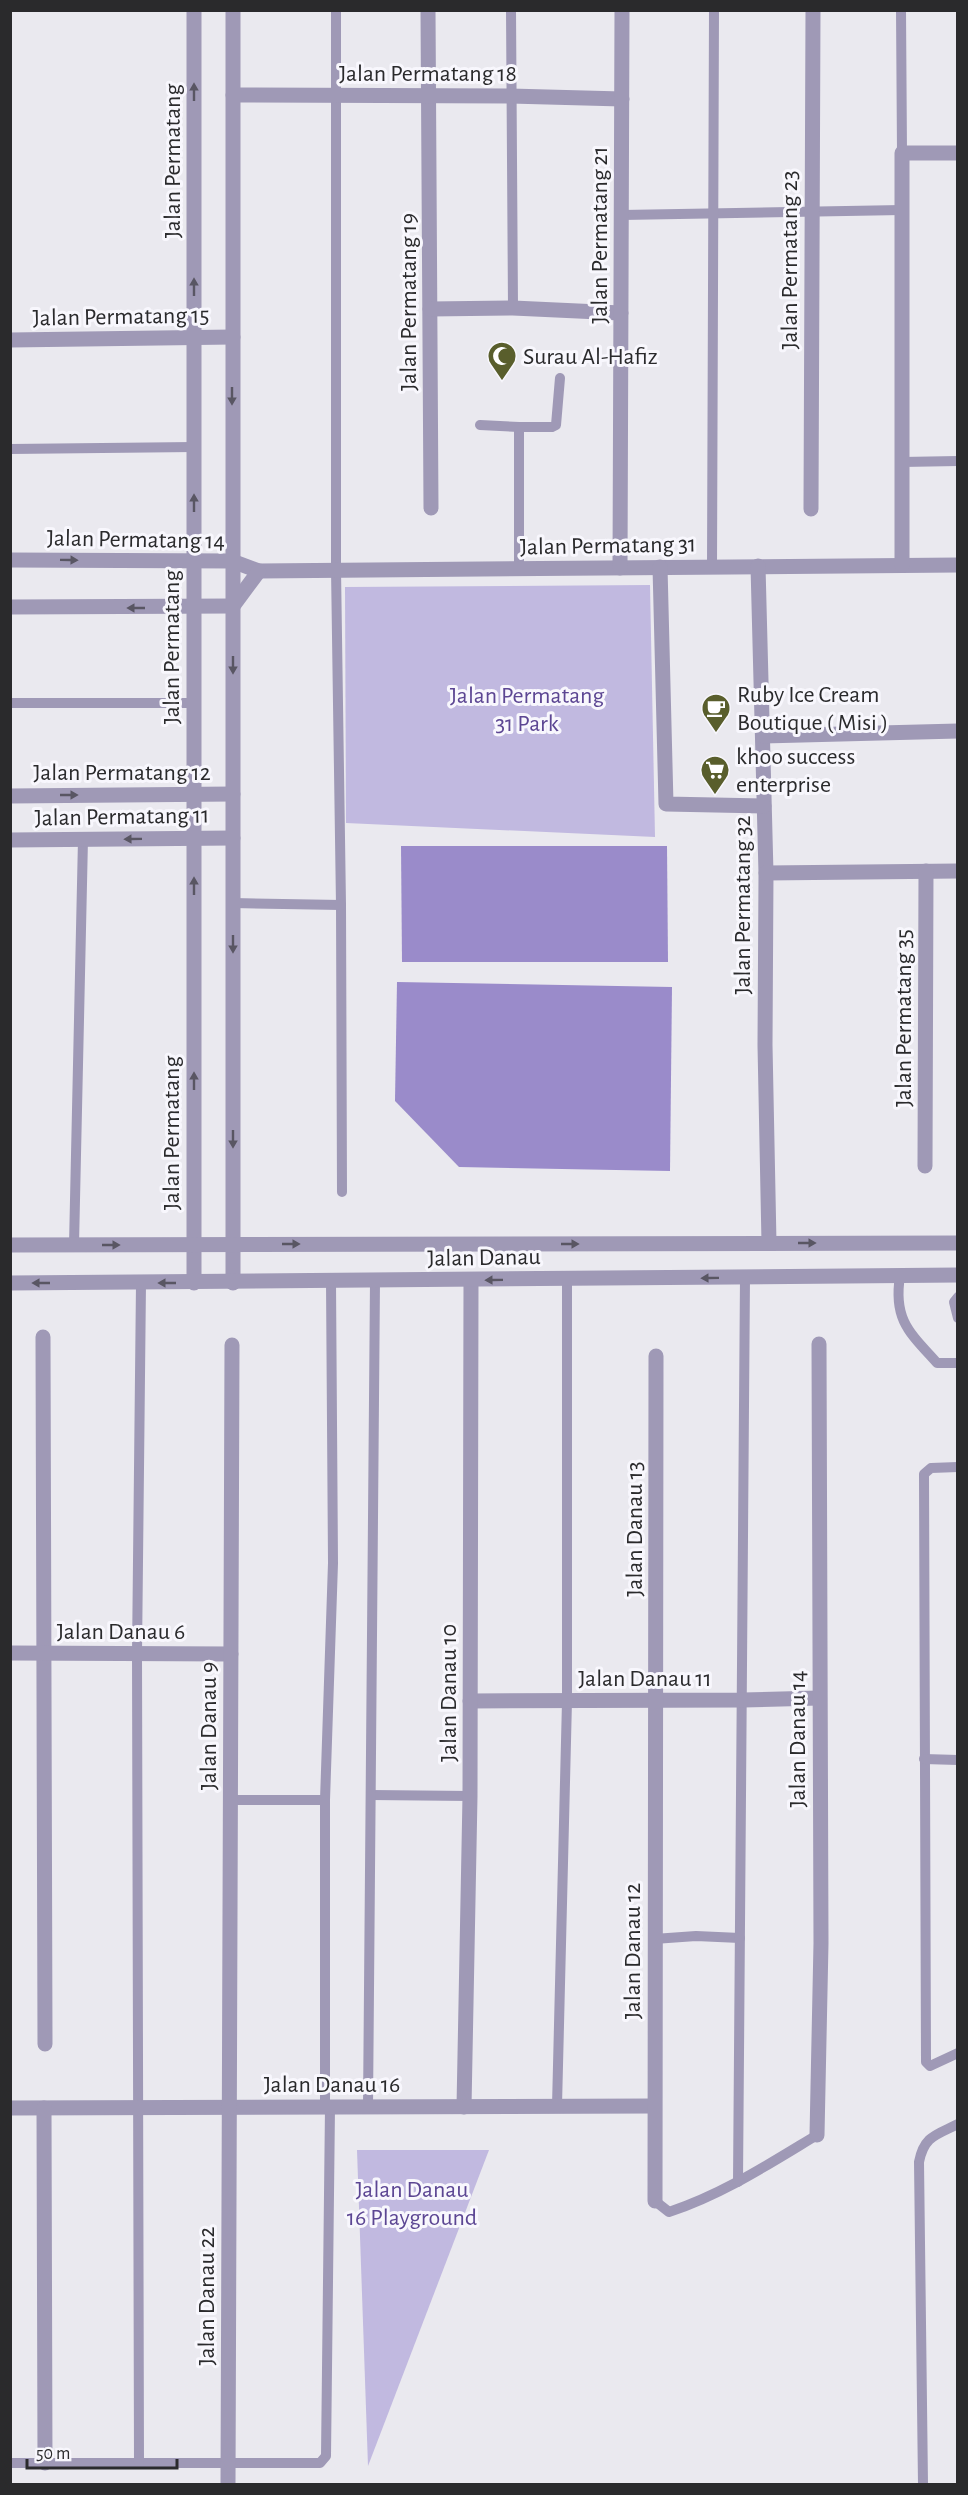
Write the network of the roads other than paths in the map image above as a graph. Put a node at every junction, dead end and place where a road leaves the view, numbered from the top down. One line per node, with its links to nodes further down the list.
1 (194, 10): 25 (street, Jalan Permatang, one-way to 1)
2 (233, 10): 10 (street)
3 (336, 10): 11 (lane)
4 (428, 10): 12 (street, Jalan Permatang 19)
5 (511, 10): 13 (lane)
6 (622, 10): 14 (street, Jalan Permatang 21)
7 (714, 10): 19 (lane)
8 (813, 10): 18 (street, Jalan Permatang 23)
9 (901, 10): 15 (lane)
10 (233, 95): 11 (street, Jalan Permatang 18); 24 (street)
11 (336, 95): 12 (street, Jalan Permatang 18); 46 (lane)
12 (429, 95): 13 (street, Jalan Permatang 18); 22 (street, Jalan Permatang 19)
13 (510, 96): 14 (street, Jalan Permatang 18); 21 (lane)
14 (622, 99): 20 (street, Jalan Permatang 21)
15 (902, 153): 16 (street); 17 (street)
16 (957, 153)
17 (902, 210): 18 (lane); 33 (street)
18 (812, 211): 19 (lane); 35 (street, Jalan Permatang 23)
19 (715, 213): 20 (lane); 43 (lane)
20 (622, 214): 23 (street, Jalan Permatang 21)
21 (513, 308): 22 (street); 23 (street)
22 (430, 309): 34 (street, Jalan Permatang 19)
23 (621, 313): 45 (street, Jalan Permatang 21)
24 (232, 337): 25 (street, Jalan Permatang 15); 37 (street, one-way to 37)
25 (194, 338): 26 (street, Jalan Permatang 15); 30 (street, Jalan Permatang)
26 (10, 340)
27 (560, 378): 29 (lane)
28 (480, 425): 29 (lane)
29 (519, 427): 44 (lane)
30 (194, 447): 31 (lane); 38 (street, Jalan Permatang, one-way to 30)
31 (10, 449)
32 (957, 460): 33 (lane)
33 (902, 462): 39 (street)
34 (431, 508)
35 (811, 509)
36 (10, 560): 38 (street, Jalan Permatang 14, one-way to 38)
37 (232, 561): 38 (street, Jalan Permatang 14); 47 (street, Jalan Permatang 14); 48 (street)
38 (194, 562): 50 (street, Jalan Permatang)
39 (902, 565): 40 (street, Jalan Permatang 31); 41 (street, Jalan Permatang 31)
40 (957, 565)
41 (758, 566): 43 (street, Jalan Permatang 31); 54 (street, Jalan Permatang 32)
42 (660, 567): 43 (street, Jalan Permatang 31); 45 (street, Jalan Permatang 31); 58 (street)
43 (712, 567)
44 (519, 568): 45 (street, Jalan Permatang 31); 46 (street, Jalan Permatang 31)
45 (620, 568)
46 (336, 569): 47 (street, Jalan Permatang 31); 67 (lane)
47 (259, 571): 48 (street)
48 (233, 606): 50 (street); 56 (street, one-way to 56)
49 (10, 607): 50 (street, one-way to 49)
50 (194, 608): 52 (street, Jalan Permatang)
51 (10, 703): 52 (lane)
52 (194, 703): 55 (street, Jalan Permatang)
53 (957, 731): 54 (street)
54 (763, 736): 58 (street, Jalan Permatang 32)
55 (194, 794): 56 (street, Jalan Permatang 12); 57 (street, Jalan Permatang 12, one-way to 55); 59 (street, Jalan Permatang)
56 (233, 794): 60 (street)
57 (10, 796)
58 (764, 806): 65 (street, Jalan Permatang 32)
59 (194, 838): 60 (street, Jalan Permatang 11); 61 (street, Jalan Permatang 11, one-way to 61); 72 (street, Jalan Permatang, one-way to 59)
60 (233, 838): 66 (street)
61 (83, 839): 62 (street, Jalan Permatang 11); 74 (lane)
62 (10, 840)
63 (926, 871): 64 (street); 65 (street); 68 (street, Jalan Permatang 35)
64 (957, 871)
65 (766, 873): 70 (street, Jalan Permatang 32)
66 (233, 903): 67 (lane); 75 (street, one-way to 75)
67 (341, 905): 69 (lane)
68 (924, 1166)
69 (342, 1192)
70 (769, 1243): 71 (street, Jalan Danau, one-way to 71); 75 (street, Jalan Danau, one-way to 70)
71 (957, 1243)
72 (194, 1244): 74 (street, Jalan Danau, one-way to 72); 75 (street, Jalan Danau); 85 (street, Jalan Permatang)
73 (10, 1245): 74 (street, Jalan Danau)
74 (74, 1245)
75 (233, 1245): 86 (street)
76 (957, 1275): 77 (street, Jalan Danau)
77 (900, 1276): 78 (street, Jalan Danau); 93 (lane)
78 (745, 1277): 79 (street, Jalan Danau, one-way to 79); 100 (lane)
79 (567, 1279): 80 (street, Jalan Danau, one-way to 80); 102 (lane)
80 (471, 1280): 81 (street, Jalan Danau); 101 (street, Jalan Danau 10)
81 (375, 1281): 82 (street, Jalan Danau); 106 (lane)
82 (331, 1282): 86 (street, Jalan Danau); 109 (lane)
83 (10, 1283): 84 (street, Jalan Danau, one-way to 83)
84 (141, 1283): 85 (street, Jalan Danau, one-way to 84); 97 (lane)
85 (194, 1283): 86 (street, Jalan Danau)
86 (233, 1283)
87 (957, 1297): 88 (lane)
88 (957, 1318)
89 (43, 1337): 96 (street)
90 (819, 1344): 99 (street, Jalan Danau 14)
91 (232, 1345): 98 (street, Jalan Danau 9)
92 (656, 1356): 103 (street, Jalan Danau 13)
93 (957, 1363)
94 (957, 1467): 104 (lane)
95 (10, 1653): 96 (street, Jalan Danau 6)
96 (43, 1653): 97 (street, Jalan Danau 6); 112 (street)
97 (137, 1654): 98 (street, Jalan Danau 6); 116 (lane)
98 (231, 1654): 108 (street, Jalan Danau 9)
99 (819, 1698): 100 (street, Jalan Danau 11); 124 (street, Jalan Danau 14)
100 (743, 1700): 103 (street, Jalan Danau 11); 110 (lane)
101 (470, 1701): 102 (street, Jalan Danau 11); 107 (street, Jalan Danau 10)
102 (567, 1701): 103 (street, Jalan Danau 11); 114 (lane)
103 (657, 1701): 111 (street, Jalan Danau 12)
104 (924, 1759): 105 (lane); 113 (lane)
105 (957, 1760)
106 (371, 1795): 107 (lane); 119 (lane)
107 (470, 1796): 120 (street, Jalan Danau 10)
108 (231, 1800): 109 (lane); 117 (street, Jalan Danau 9)
109 (325, 1800): 118 (lane)
110 (740, 1938): 111 (lane); 125 (lane)
111 (654, 1939): 115 (street, Jalan Danau 12)
112 (45, 2044)
113 (957, 2053)
114 (557, 2106): 115 (street, Jalan Danau 16); 120 (street, Jalan Danau 16)
115 (654, 2106): 126 (street, Jalan Danau 12)
116 (138, 2107): 117 (street, Jalan Danau 16); 122 (street, Jalan Danau 16); 129 (lane)
117 (229, 2107): 118 (street, Jalan Danau 16); 130 (street, Jalan Danau 22)
118 (328, 2107): 119 (street, Jalan Danau 16); 130 (lane)
119 (368, 2107): 120 (street, Jalan Danau 16)
120 (464, 2107)
121 (10, 2108): 122 (street, Jalan Danau 16)
122 (44, 2108): 128 (street)
123 (957, 2124): 132 (lane)
124 (817, 2135): 125 (lane)
125 (738, 2182): 126 (lane)
126 (655, 2201)
127 (10, 2463): 128 (lane)
128 (45, 2463): 129 (lane)
129 (139, 2463): 130 (lane)
130 (228, 2463): 131 (street, Jalan Danau 22)
131 (228, 2484)
132 (923, 2484)

